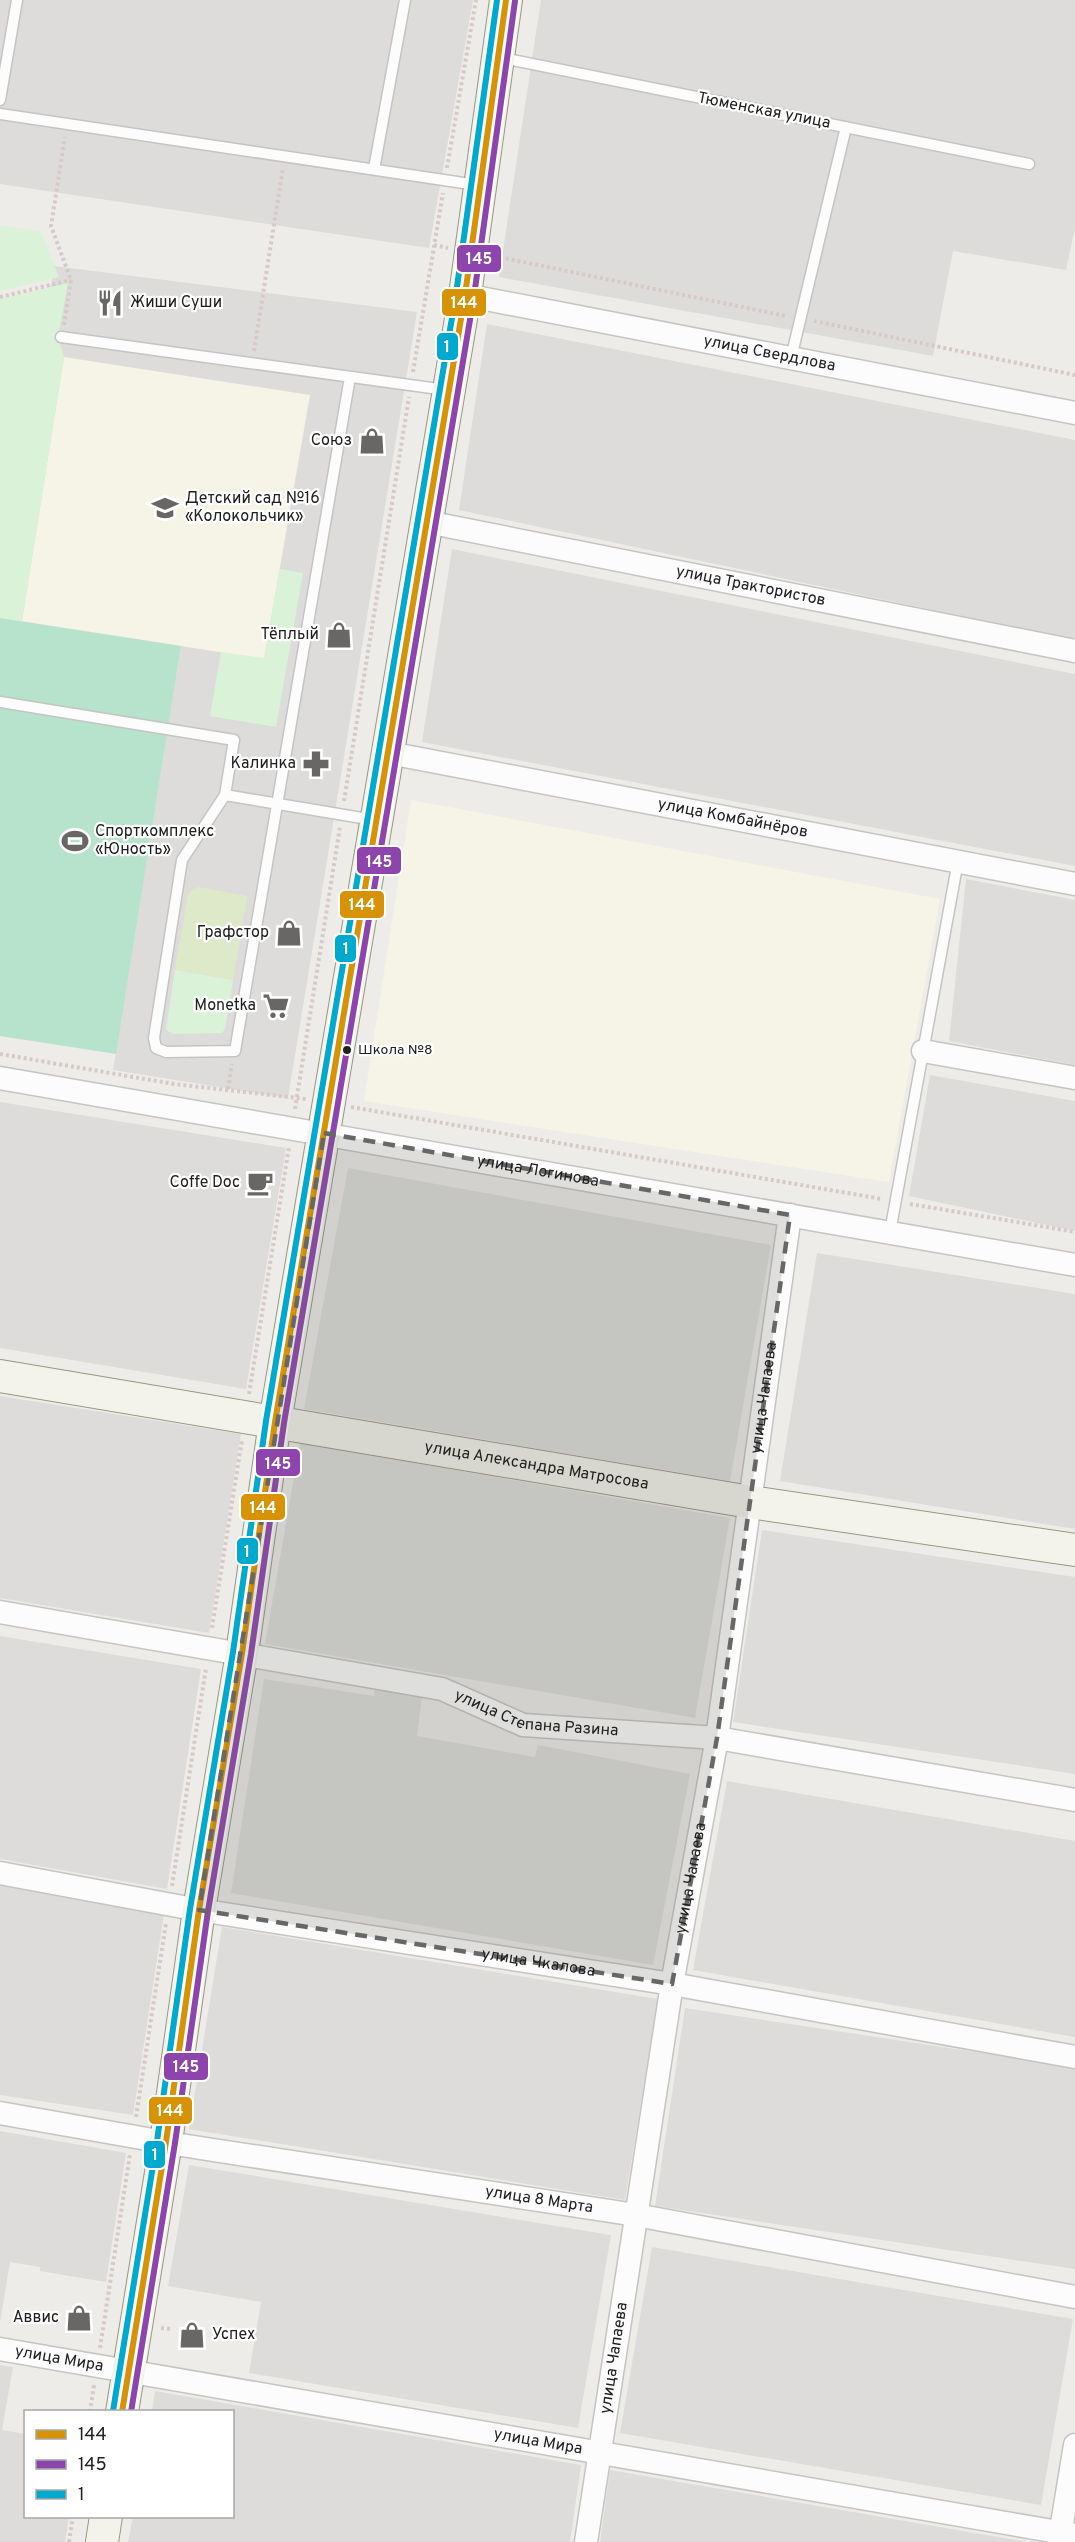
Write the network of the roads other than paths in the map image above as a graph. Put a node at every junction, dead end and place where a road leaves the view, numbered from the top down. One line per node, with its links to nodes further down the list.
1 (17, 0): 4 (lane)
2 (405, 0): 10 (lane)
3 (506, 0): 5 (street)
4 (4, 50): 6 (lane)
5 (498, 57): 8 (lane, Тюменская улица); 11 (street)
6 (0, 100)
7 (0, 114): 10 (lane)
8 (846, 127): 9 (lane, Тюменская улица); 14 (lane)
9 (1029, 164)
10 (374, 169): 11 (lane)
11 (480, 185): 12 (street)
12 (465, 295): 14 (street, улица Свердлова); 16 (street)
13 (61, 337): 15 (lane)
14 (791, 358): 17 (street, улица Свердлова)
15 (350, 376): 16 (lane); 23 (lane)
16 (449, 390): 18 (street)
17 (1075, 413)
18 (427, 522): 19 (street, улица Трактористов); 21 (street)
19 (1075, 651)
20 (0, 702): 22 (lane)
21 (389, 753): 24 (street); 25 (street, улица Комбайнёров)
22 (225, 795): 23 (lane); 23 (lane)
23 (277, 804): 24 (lane)
24 (377, 821): 30 (street)
25 (958, 861): 26 (street, улица Комбайнёров); 27 (lane)
26 (1075, 884)
27 (923, 1051): 29 (street); 32 (lane)
28 (0, 1078): 30 (street, улица Логинова)
29 (1075, 1078)
30 (327, 1118): 31 (street, улица Логинова); 35 (street)
31 (790, 1215): 32 (street, улица Логинова); 36 (street, улица Чапаева)
32 (890, 1232): 33 (street, улица Логинова)
33 (1075, 1265)
34 (0, 1376): 35 (street, улица Александра Матросова)
35 (260, 1419): 36 (street, улица Александра Матросова); 39 (street)
36 (750, 1502): 37 (street, улица Александра Матросова); 40 (street, улица Чапаева)
37 (1075, 1551)
38 (0, 1612): 39 (street, улица Степана Разина)
39 (242, 1653): 40 (street, улица Степана Разина); 43 (street)
40 (717, 1738): 41 (street, улица Степана Разина); 44 (street, улица Чапаева)
41 (1075, 1800)
42 (0, 1873): 43 (street, улица Чкалова)
43 (199, 1910): 44 (street, улица Чкалова); 47 (street)
44 (672, 1983): 45 (street, улица Чкалова); 48 (street, улица Чапаева)
45 (1075, 2056)
46 (0, 2113): 47 (street, улица 8 Марта)
47 (166, 2142): 48 (street, улица 8 Марта); 51 (street)
48 (636, 2215): 49 (street, улица 8 Марта); 54 (street, улица Чапаева)
49 (1075, 2297)
50 (0, 2349): 51 (street, улица Мира)
51 (129, 2371): 52 (street); 54 (street, улица Мира)
52 (122, 2410)
53 (1075, 2445): 56 (street)
54 (599, 2453): 56 (street, улица Мира); 58 (street, улица Чапаева)
55 (106, 2518): 57 (street)
56 (1065, 2537)
57 (102, 2542)
58 (586, 2542)

